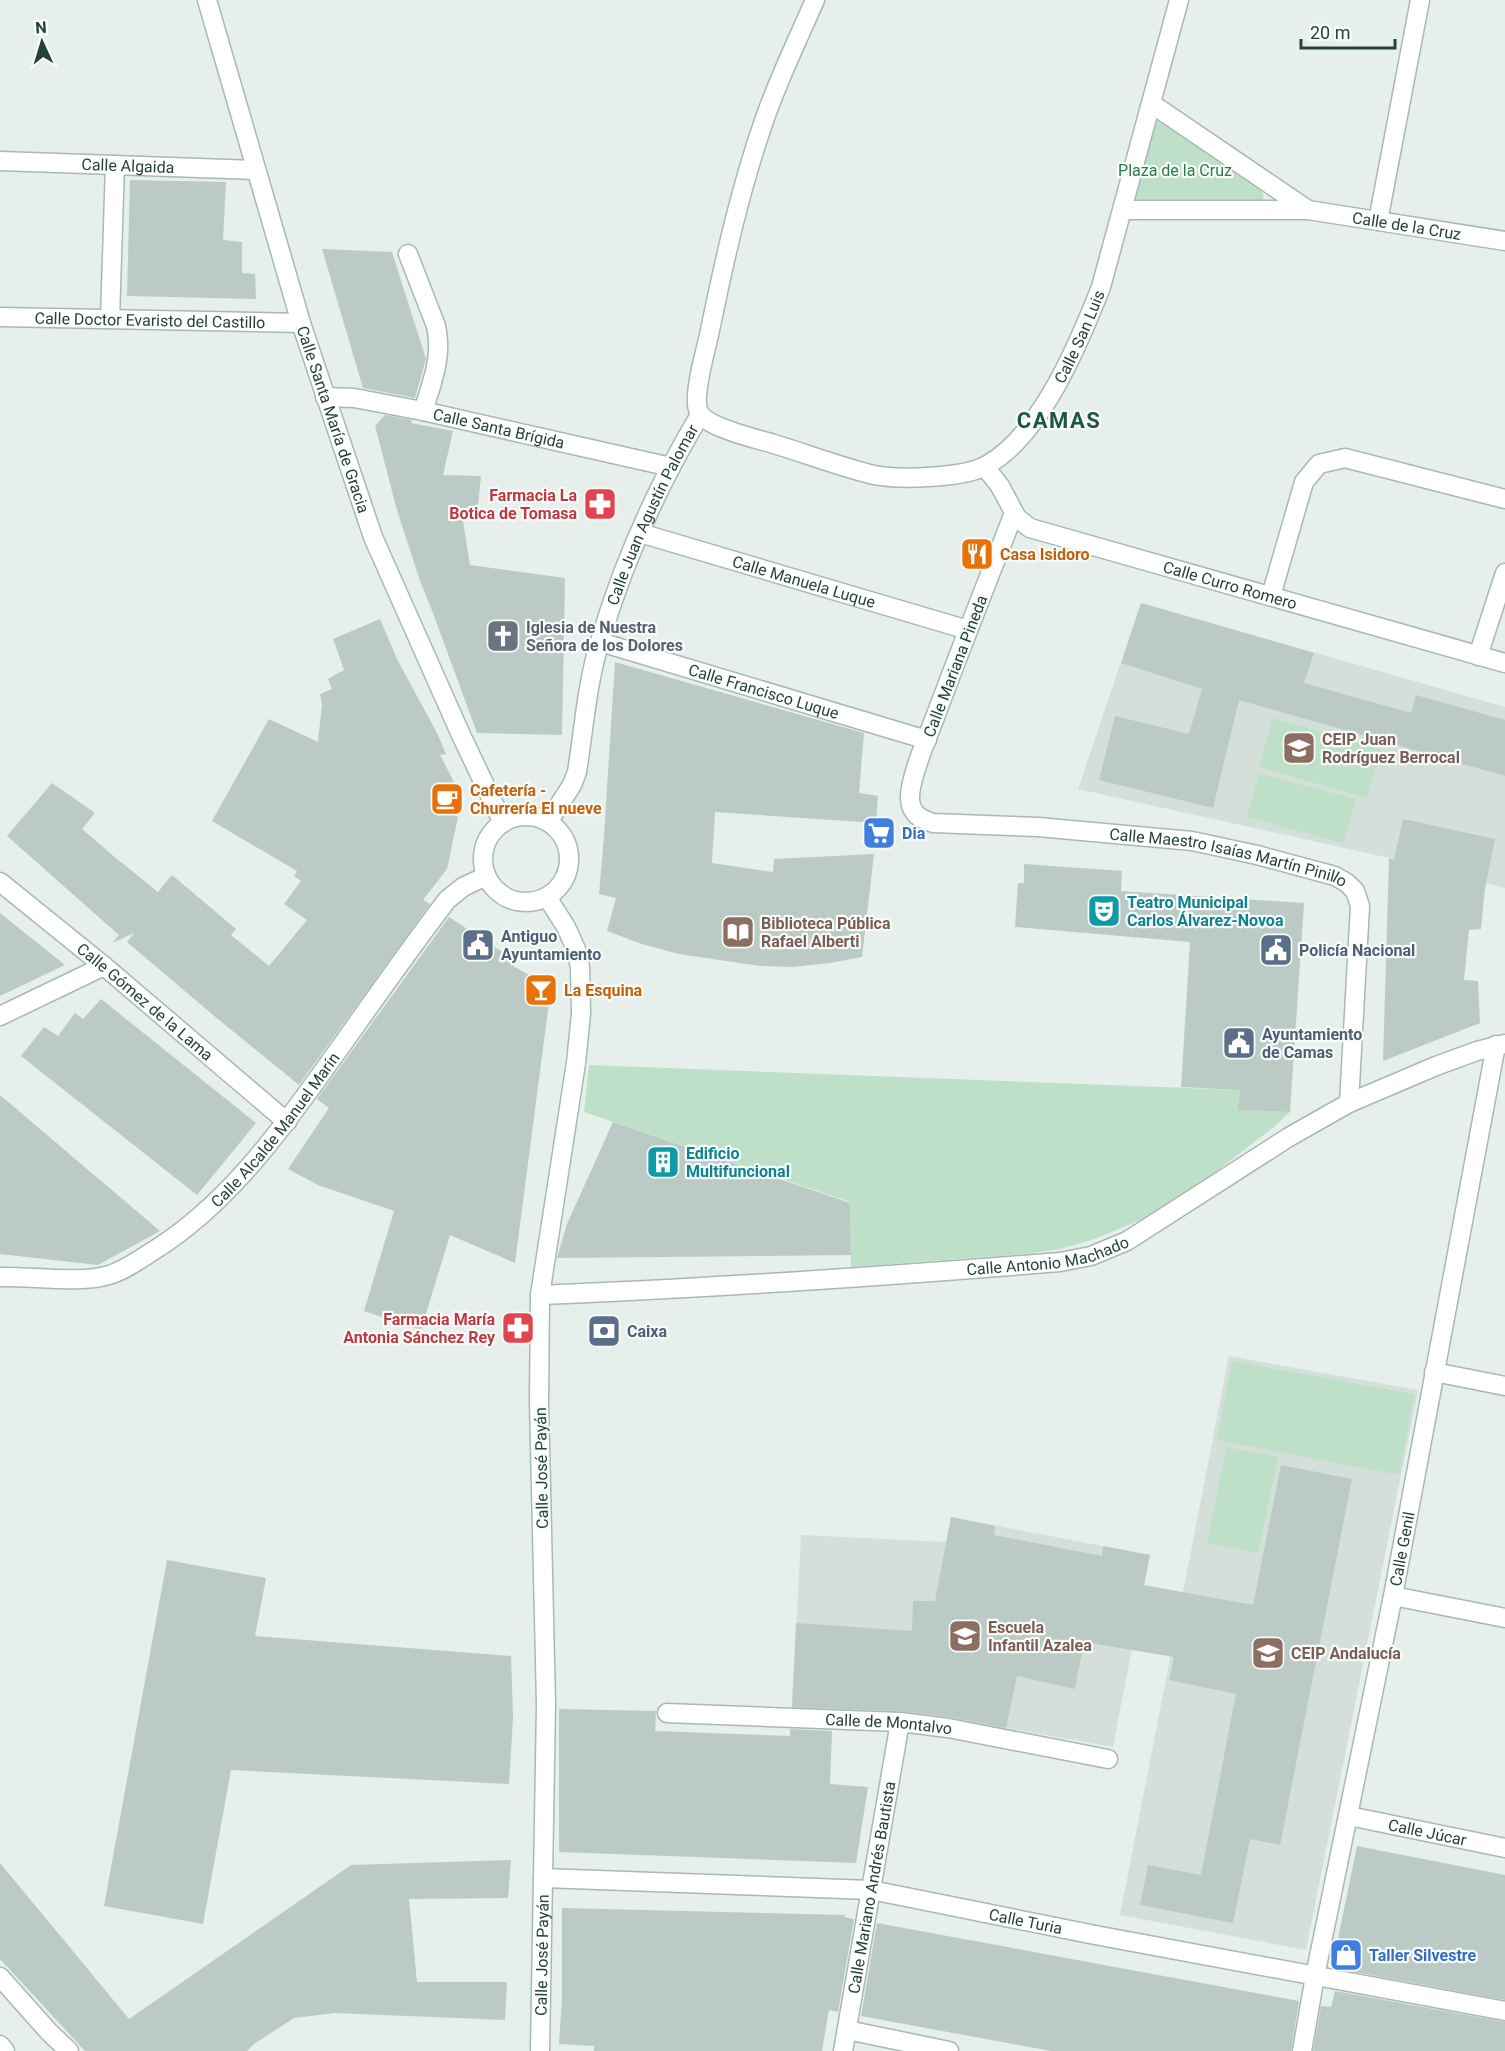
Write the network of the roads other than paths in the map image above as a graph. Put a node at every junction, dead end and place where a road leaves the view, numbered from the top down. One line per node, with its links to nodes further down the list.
1 (207, 0): 8 (street, Calle Santa María de Gracia)
2 (815, 0): 19 (street, Calle Juan Agustín Palomar)
3 (1179, 0): 5 (street, Calle San Luis)
4 (1420, 0): 11 (street)
5 (1152, 104): 9 (street, Calle San Luis); 10 (street, Calle de la Cruz)
6 (0, 160): 7 (street, Calle Algaida)
7 (115, 165): 8 (street, Calle Algaida); 15 (street)
8 (256, 170): 16 (street, Calle Santa María de Gracia)
9 (1123, 210): 10 (street, Calle de la Cruz); 21 (street, Calle San Luis)
10 (1308, 210): 11 (street, Calle de la Cruz)
11 (1378, 221): 12 (street, Calle de la Cruz)
12 (1505, 242)
13 (408, 254): 18 (street)
14 (0, 317): 15 (street, Calle Doctor Evaristo del Castillo)
15 (110, 318): 16 (street, Calle Doctor Evaristo del Castillo)
16 (301, 323): 17 (street, Calle Santa María de Gracia)
17 (325, 397): 18 (street, Calle Santa Brígida); 34 (street, Calle Santa María de Gracia)
18 (423, 411): 20 (street, Calle Santa Brígida)
19 (700, 415): 20 (street, Calle Juan Agustín Palomar); 21 (street, Calle San Luis)
20 (672, 467): 24 (street, Calle Juan Agustín Palomar)
21 (985, 467): 23 (street, Calle Curro Romero)
22 (1505, 499): 26 (street)
23 (1014, 513): 26 (street, Calle Curro Romero); 27 (street, Calle Mariana Pineda)
24 (640, 533): 27 (street, Calle Manuela Luque); 28 (street, Calle Juan Agustín Palomar)
25 (1505, 573): 29 (street)
26 (1271, 596): 29 (street, Calle Curro Romero)
27 (968, 630): 31 (street, Calle Mariana Pineda)
28 (600, 642): 31 (street, Calle Francisco Luque); 33 (street, Calle Juan Agustín Palomar)
29 (1479, 656): 30 (street, Calle Curro Romero)
30 (1505, 663)
31 (927, 740): 32 (street, Calle Mariana Pineda)
32 (920, 819): 41 (street, Calle Maestro Isaías Martín Pinillo)
33 (548, 822): 34 (street); 37 (street)
34 (503, 823): 35 (street)
35 (486, 876): 37 (street); 42 (street, Calle Alcalde Manuel Marín)
36 (0, 882): 38 (street, Calle Gómez de la Lama)
37 (547, 897): 44 (street, Calle José Payán)
38 (104, 966): 39 (street); 42 (street, Calle Gómez de la Lama)
39 (0, 1016)
40 (1500, 1045): 41 (street, Calle Antonio Machado); 45 (street, Calle Genil)
41 (1349, 1102): 44 (street, Calle Antonio Machado)
42 (287, 1122): 43 (street, Calle Alcalde Manuel Marín)
43 (0, 1277)
44 (540, 1295): 54 (street, Calle José Payán)
45 (1434, 1372): 46 (street); 47 (street, Calle Genil)
46 (1505, 1386)
47 (1394, 1596): 48 (street); 52 (street, Calle Genil)
48 (1505, 1618)
49 (667, 1713): 50 (street, Calle de Montalvo)
50 (900, 1722): 51 (street, Calle de Montalvo); 55 (street, Calle Mariano Andrés Bautista)
51 (1108, 1759)
52 (1348, 1816): 53 (street, Calle Júcar); 56 (street, Calle Genil)
53 (1505, 1848)
54 (543, 1878): 55 (street, Calle Turia); 63 (street, Calle José Payán)
55 (871, 1890): 56 (street, Calle Turia); 59 (street, Calle Mariano Andrés Bautista)
56 (1315, 1976): 58 (street, Calle Turia); 66 (street, Calle Genil)
57 (0, 1977): 62 (street)
58 (1505, 2011)
59 (847, 2030): 64 (street, Calle Mariano Andrés Bautista); 65 (street)
60 (0, 2045): 61 (street)
61 (5, 2051)
62 (69, 2051)
63 (540, 2051)
64 (843, 2051)
65 (949, 2051)
66 (1302, 2051)

